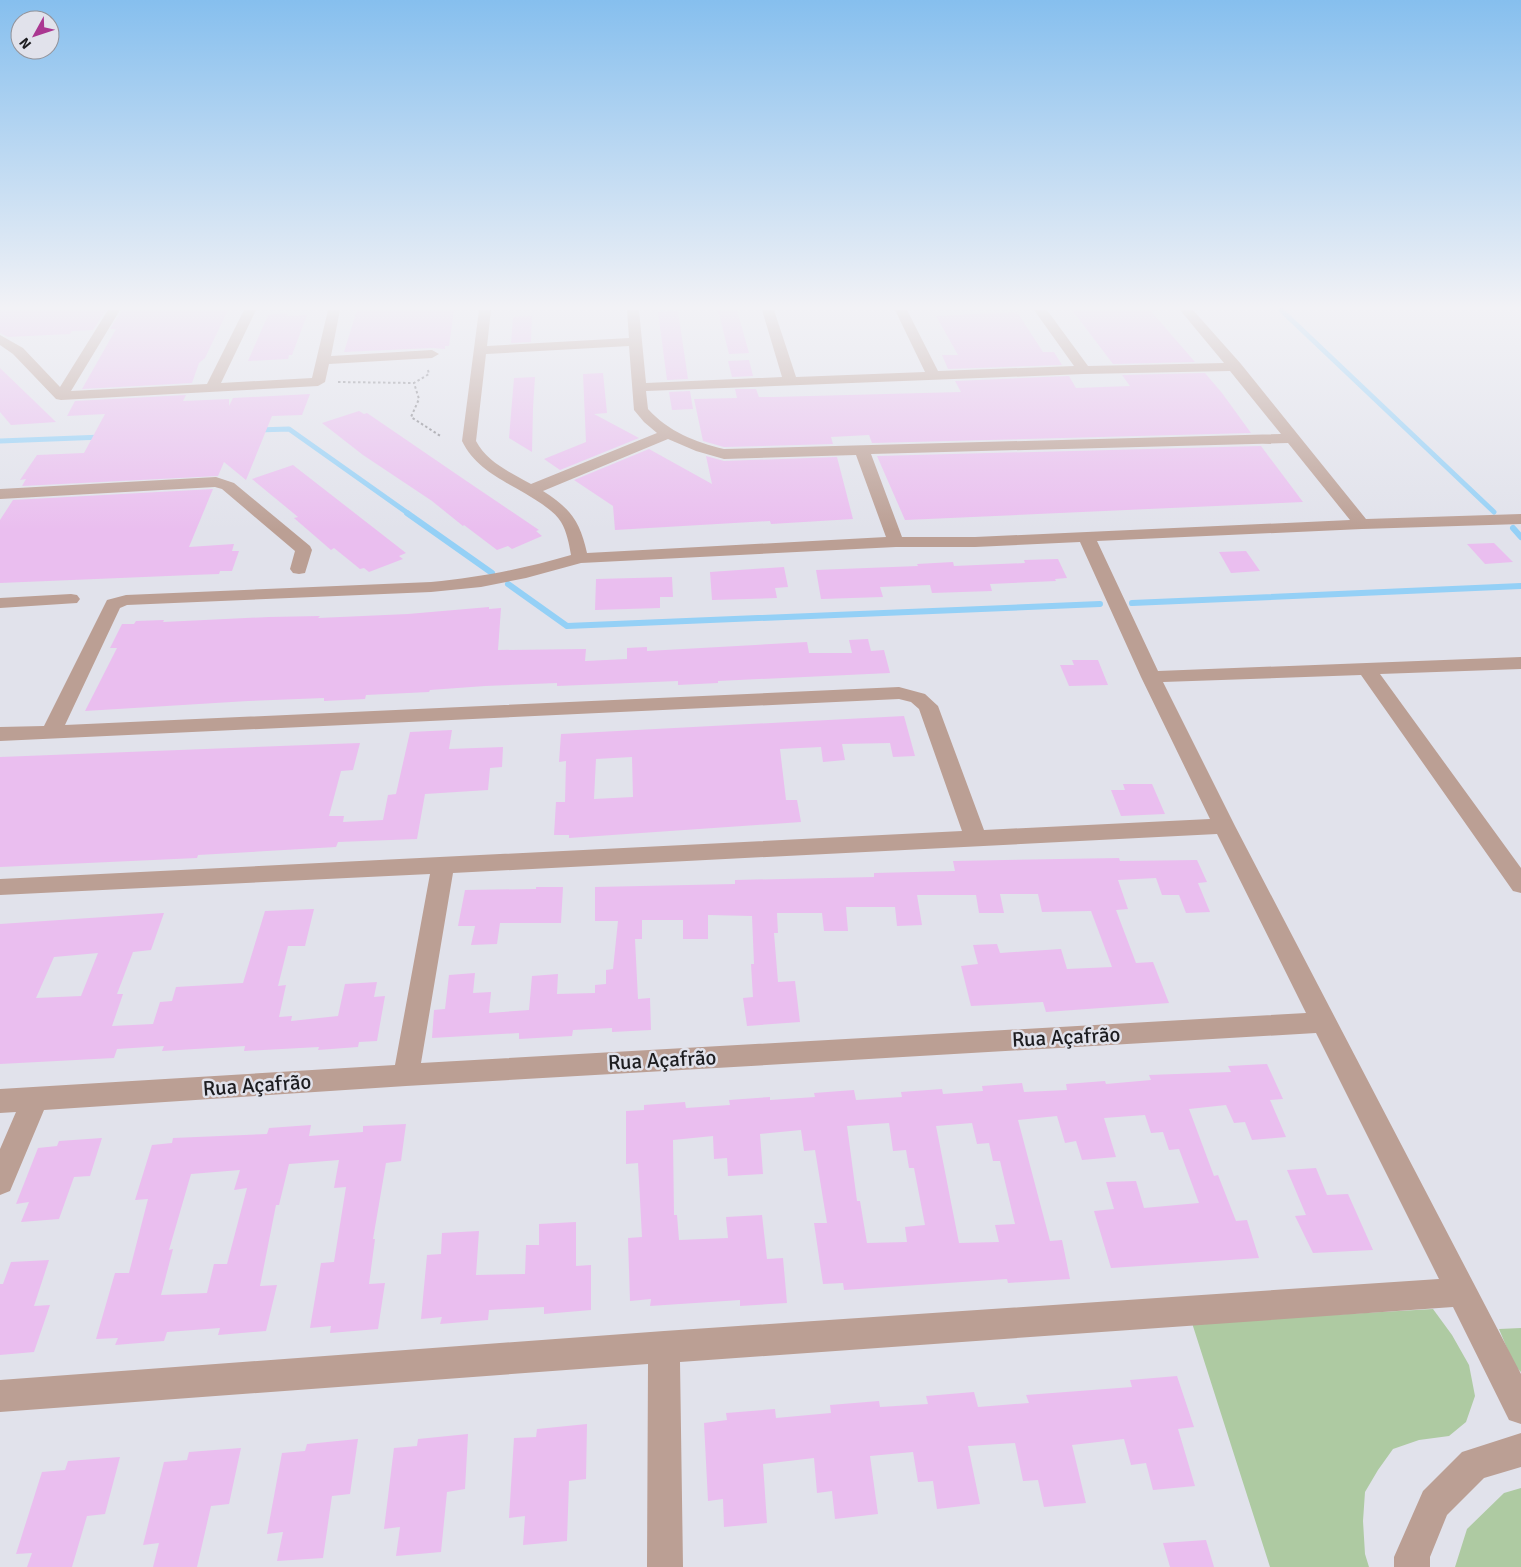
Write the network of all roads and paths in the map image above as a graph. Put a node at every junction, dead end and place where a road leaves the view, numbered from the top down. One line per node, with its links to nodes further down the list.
1 (49, 383): 12 (street)
2 (69, 383): 12 (street)
3 (214, 383): 11 (street)
4 (298, 383): 11 (street)
5 (414, 383): 14 (path)
6 (477, 383): 17 (street)
7 (639, 383): 10 (street)
8 (723, 383): 10 (street)
9 (1248, 383): 15 (street)
10 (639, 387): 13 (street)
11 (212, 388): 12 (street)
12 (61, 396)
13 (668, 434): 16 (street); 17 (street)
14 (442, 437)
15 (1291, 438): 16 (street); 20 (street)
16 (862, 450): 22 (street)
17 (531, 490): 23 (street)
18 (0, 494): 24 (street)
19 (1518, 519): 20 (street)
20 (1362, 524): 21 (street)
21 (1086, 536): 22 (street); 29 (street)
22 (896, 542): 23 (street)
23 (580, 558): 30 (street)
24 (300, 569)
25 (72, 599): 26 (street)
26 (0, 603)
27 (1521, 663): 28 (street)
28 (1367, 668): 29 (street); 35 (street)
29 (1151, 677): 32 (street)
30 (52, 730): 31 (street); 33 (street)
31 (0, 734)
32 (1224, 826): 33 (street); 37 (street)
33 (976, 839): 34 (street)
34 (443, 865): 36 (street); 38 (street)
35 (1521, 884)
36 (0, 887)
37 (1324, 1022): 38 (street, Rua Açafrão); 42 (street)
38 (406, 1075): 39 (street, Rua Açafrão)
39 (35, 1099): 40 (street, Rua Açafrão); 41 (street)
40 (0, 1101)
41 (0, 1182)
42 (1460, 1292): 43 (street); 45 (street)
43 (664, 1347): 44 (street); 47 (street)
44 (0, 1396)
45 (1521, 1408)
46 (1521, 1450): 48 (street)
47 (665, 1567)
48 (1412, 1567)

